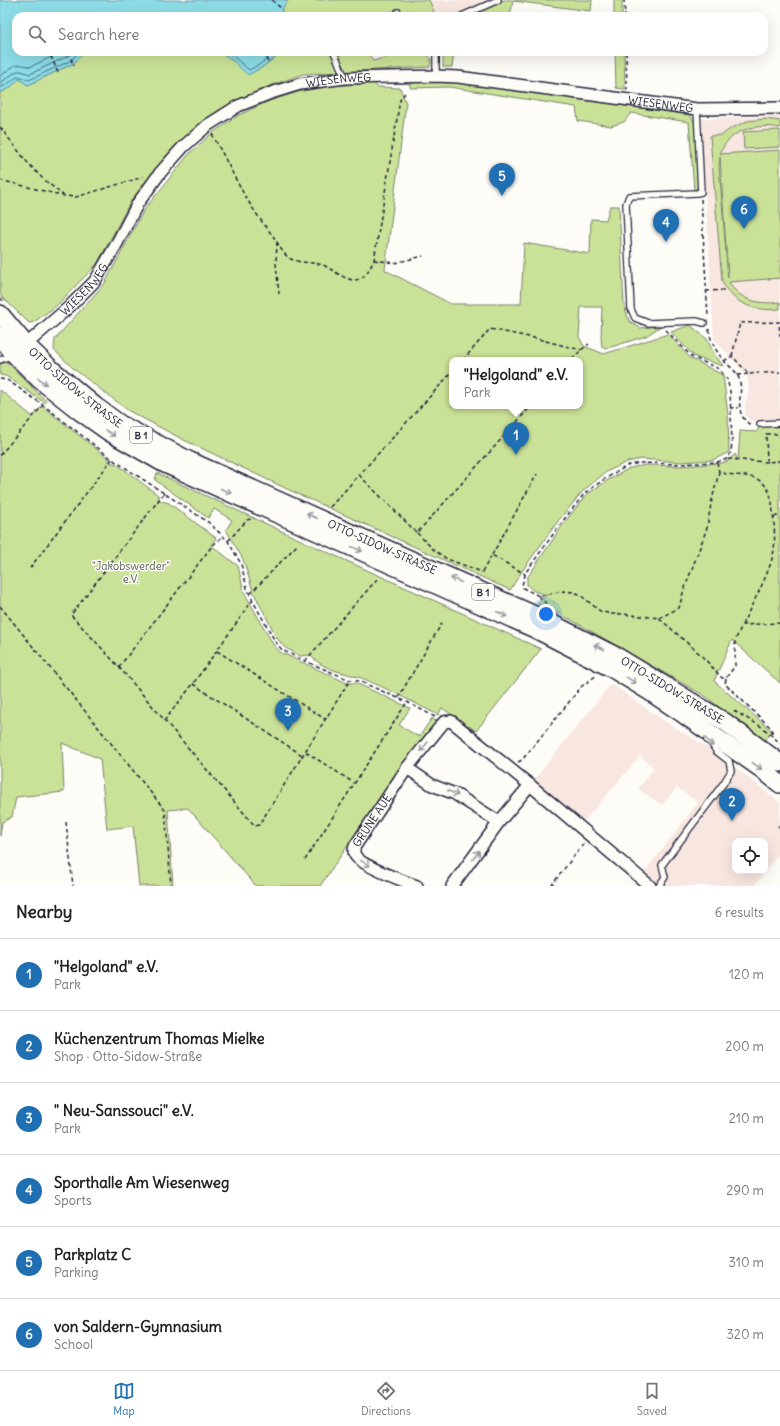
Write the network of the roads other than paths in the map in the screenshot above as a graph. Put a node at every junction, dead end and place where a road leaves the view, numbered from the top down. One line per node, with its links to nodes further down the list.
1 (498, 0): 2 (lane)
2 (471, 12)
3 (336, 56): 6 (lane)
4 (436, 56): 5 (lane)
5 (436, 76): 6 (street, WIESENWEG); 8 (street, WIESENWEG)
6 (345, 78): 12 (street, WIESENWEG)
7 (780, 108): 8 (street, WIESENWEG)
8 (697, 109): 10 (lane)
9 (0, 314): 12 (main road, OTTO-SIDOW-STRASSE / B 1)
10 (707, 323)
11 (0, 336): 12 (main road, OTTO-SIDOW-STRASSE / B 1)
12 (13, 353): 15 (main road, OTTO-SIDOW-STRASSE / B 1, one-way to 15); 18 (main road, OTTO-SIDOW-STRASSE / B 1, one-way to 12)
13 (780, 423): 14 (lane)
14 (760, 424)
15 (683, 714): 16 (lane); 20 (main road, OTTO-SIDOW-STRASSE / B 1, one-way to 20)
16 (695, 730)
17 (701, 734): 26 (lane, one-way to 26)
18 (780, 763)
19 (407, 768): 21 (street, GRÜNE AUE, one-way to 19); 22 (street, one-way to 22); 23 (street, GRÜNE AUE, one-way to 23)
20 (780, 784)
21 (530, 785): 22 (street); 25 (street)
22 (499, 822): 24 (street, one-way to 22)
23 (417, 886)
24 (452, 886)
25 (650, 886)
26 (659, 886)

